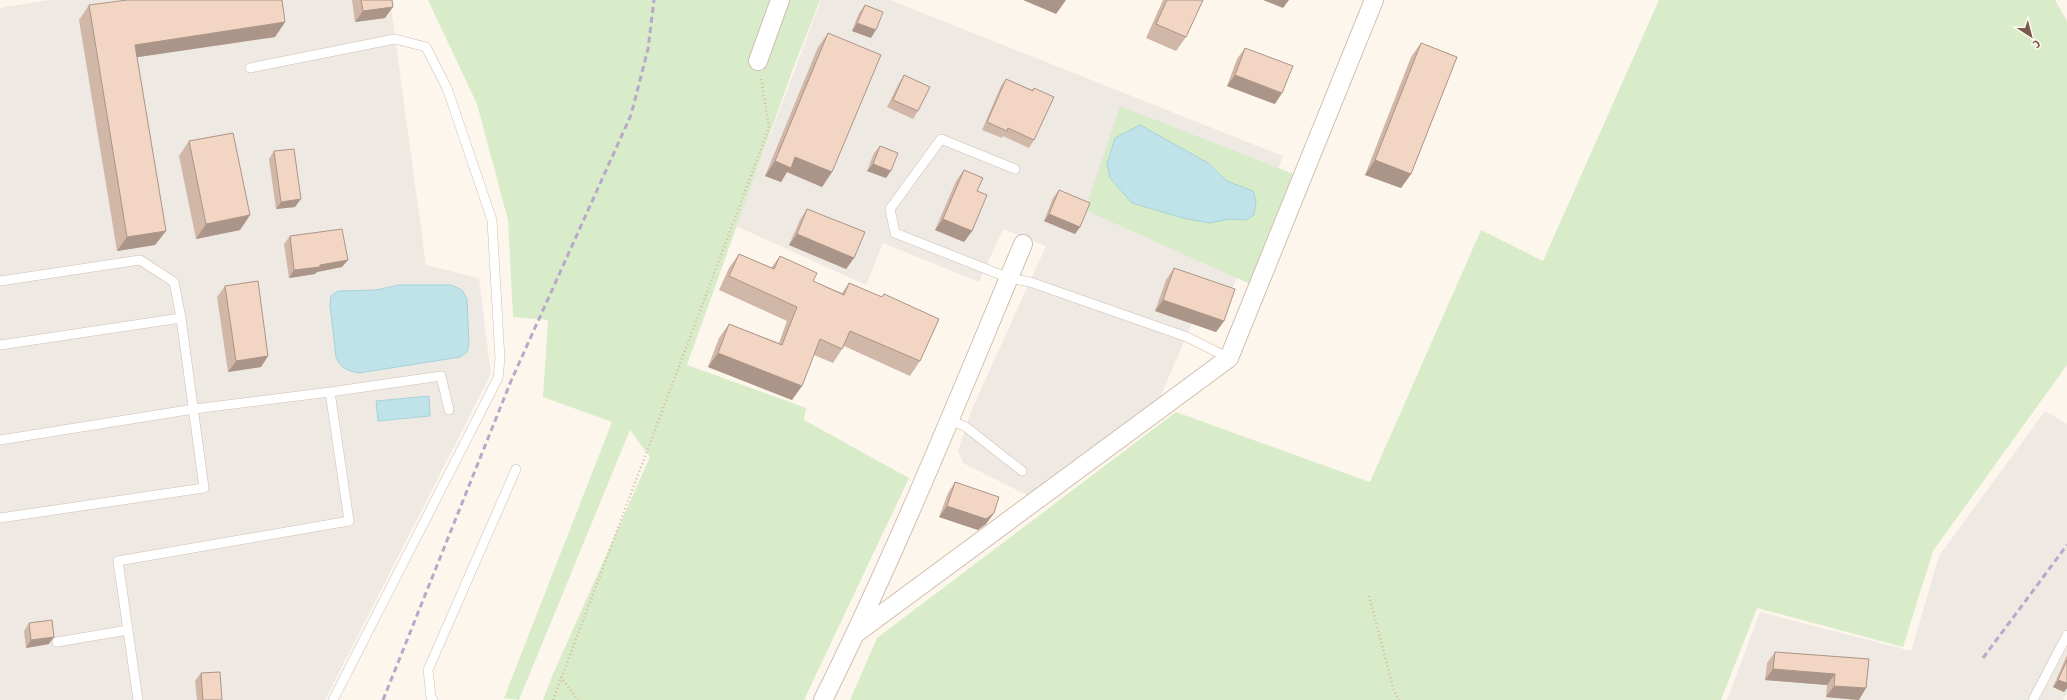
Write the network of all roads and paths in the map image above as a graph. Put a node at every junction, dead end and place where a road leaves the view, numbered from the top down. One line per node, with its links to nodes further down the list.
1 (780, 0): 3 (street)
2 (1374, 0): 11 (street)
3 (758, 61): 25 (path)
4 (250, 68): 27 (lane)
5 (1015, 170): 7 (lane)
6 (1023, 244): 7 (street)
7 (1009, 278): 11 (lane); 15 (street)
8 (0, 281): 9 (lane)
9 (181, 318): 10 (lane); 13 (lane)
10 (0, 345)
11 (1229, 358): 22 (street)
12 (330, 392): 13 (lane); 14 (lane); 21 (lane)
13 (194, 409): 16 (lane); 19 (lane)
14 (449, 410)
15 (950, 420): 18 (lane); 22 (street)
16 (0, 440)
17 (516, 469): 28 (lane)
18 (1022, 471)
19 (0, 518)
20 (1369, 596): 32 (path)
21 (128, 630): 24 (lane); 26 (lane)
22 (855, 634): 31 (street)
23 (2067, 636): 33 (lane)
24 (57, 642)
25 (561, 677): 29 (path); 30 (path)
26 (138, 700)
27 (333, 700)
28 (433, 700)
29 (553, 700)
30 (578, 700)
31 (823, 700)
32 (1399, 700)
33 (2033, 700)

